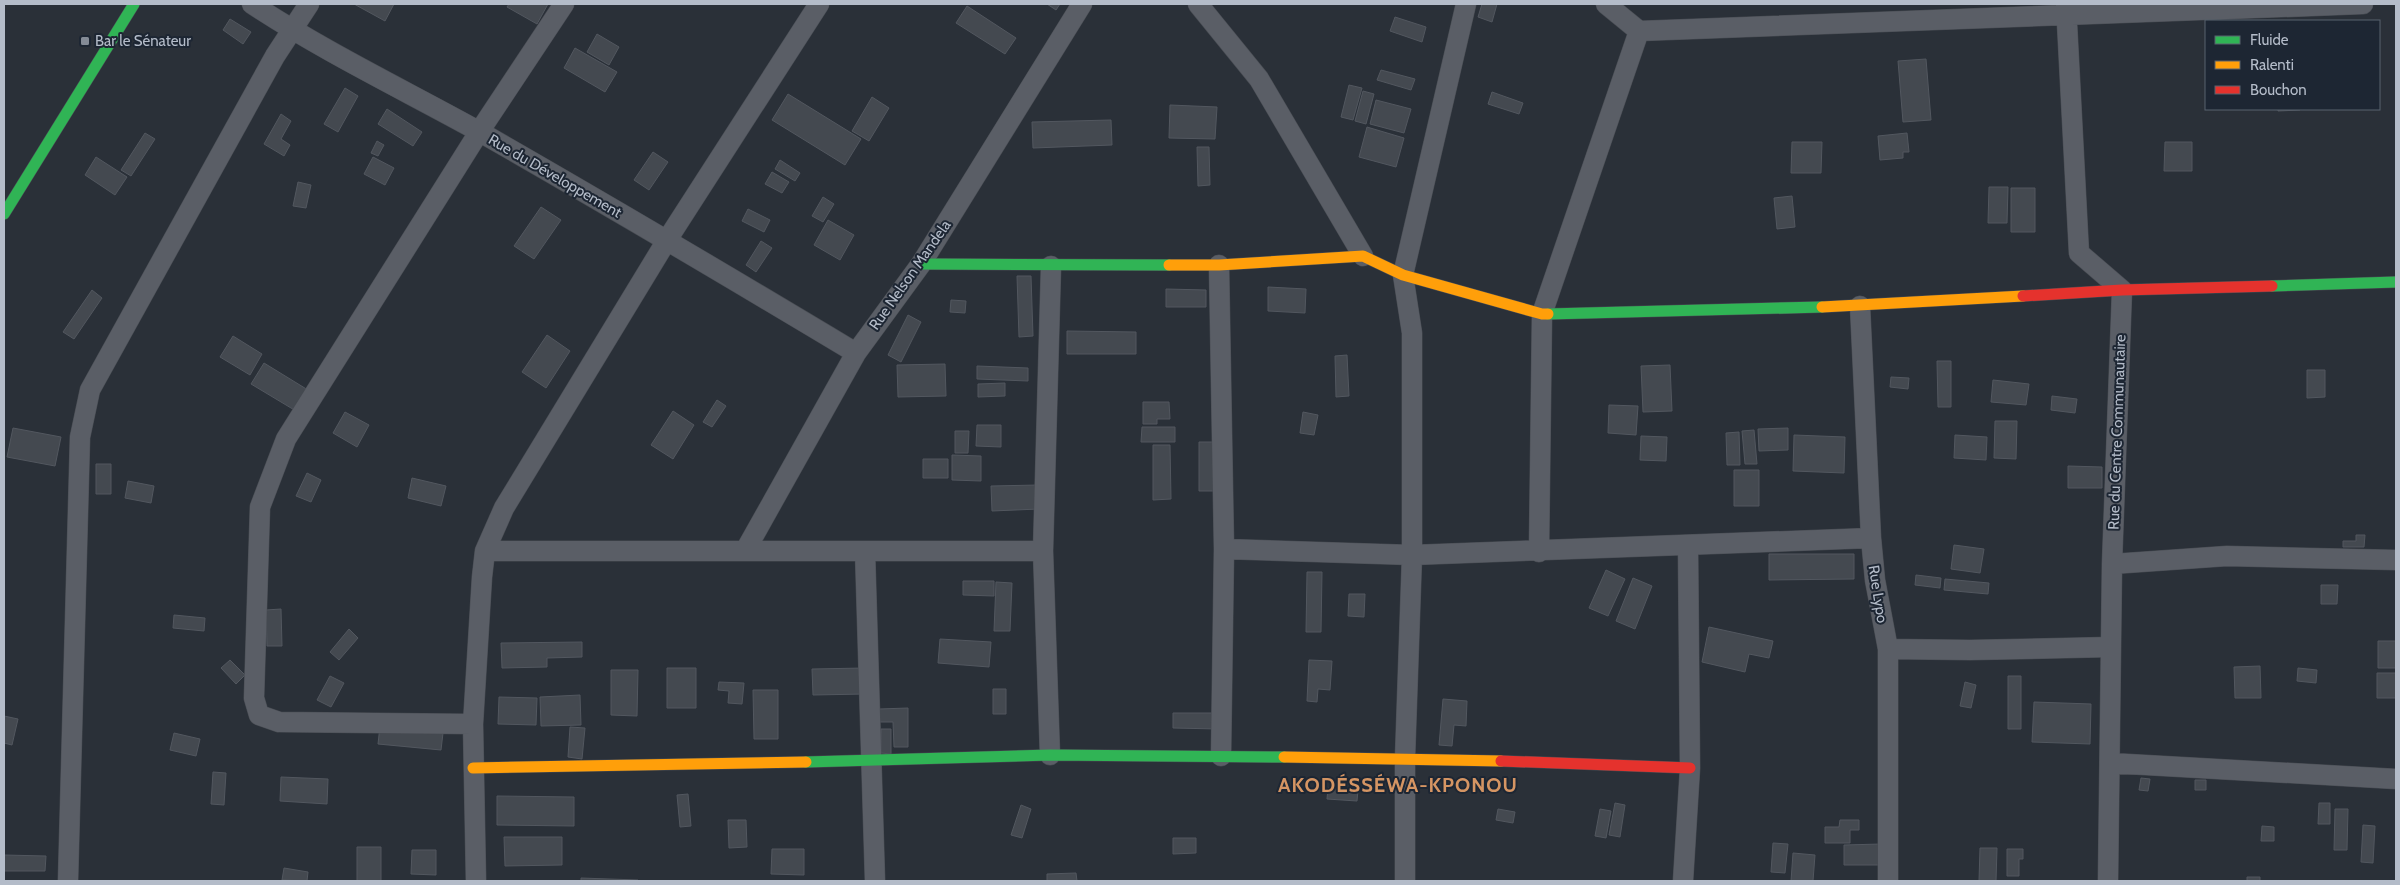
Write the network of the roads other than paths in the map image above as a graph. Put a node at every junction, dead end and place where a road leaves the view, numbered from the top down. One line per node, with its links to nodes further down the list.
1 (134, 4): 15 (street)
2 (252, 4): 12 (street, Rue du Développement)
3 (309, 4): 12 (street)
4 (564, 4): 14 (street)
5 (819, 4): 16 (street)
6 (1082, 4): 18 (street, Rue Nelson Mandela)
7 (1198, 4): 17 (street)
8 (1466, 4): 21 (street)
9 (1606, 4): 13 (street)
10 (2363, 4): 11 (street)
11 (2066, 9): 13 (street); 23 (street)
12 (292, 30): 14 (street, Rue du Développement); 49 (street)
13 (1639, 30): 25 (street)
14 (480, 132): 16 (street, Rue du Développement); 40 (street)
15 (4, 214)
16 (667, 240): 26 (street, Rue du Développement); 30 (street)
17 (1363, 256): 19 (street); 21 (street)
18 (921, 264): 20 (street); 26 (street, Rue Nelson Mandela)
19 (1219, 265): 20 (street); 29 (street)
20 (1051, 266): 33 (street)
21 (1403, 275): 25 (street); 35 (street)
22 (2396, 282): 23 (street)
23 (2122, 290): 24 (street); 37 (street, Rue du Centre Communautaire)
24 (1860, 306): 25 (street); 27 (street, Rue Lypo)
25 (1542, 314): 34 (street)
26 (856, 353): 31 (street, Rue Nelson Mandela)
27 (1871, 538): 28 (street); 39 (street, Rue Lypo)
28 (1688, 545): 34 (street); 47 (street)
29 (1224, 549): 35 (street); 42 (street)
30 (486, 551): 31 (street); 40 (street)
31 (746, 551): 32 (street)
32 (865, 551): 33 (street); 44 (street)
33 (1043, 551): 41 (street)
34 (1539, 552): 35 (street)
35 (1412, 555): 43 (street)
36 (2396, 560): 37 (street)
37 (2112, 564): 38 (street, Rue du Centre Communautaire)
38 (2111, 647): 39 (street); 45 (street, Rue du Centre Communautaire)
39 (1888, 649): 54 (street, Rue Lypo)
40 (473, 724): 46 (street)
41 (1050, 754): 42 (street); 44 (street)
42 (1221, 756): 43 (street)
43 (1405, 758): 47 (street); 52 (street)
44 (871, 761): 46 (street); 51 (street)
45 (2110, 763): 48 (street); 55 (street, Rue du Centre Communautaire)
46 (473, 768): 50 (street)
47 (1690, 768): 53 (street)
48 (2396, 779)
49 (68, 881)
50 (476, 881)
51 (875, 881)
52 (1405, 881)
53 (1683, 881)
54 (1888, 881)
55 (2108, 881)

